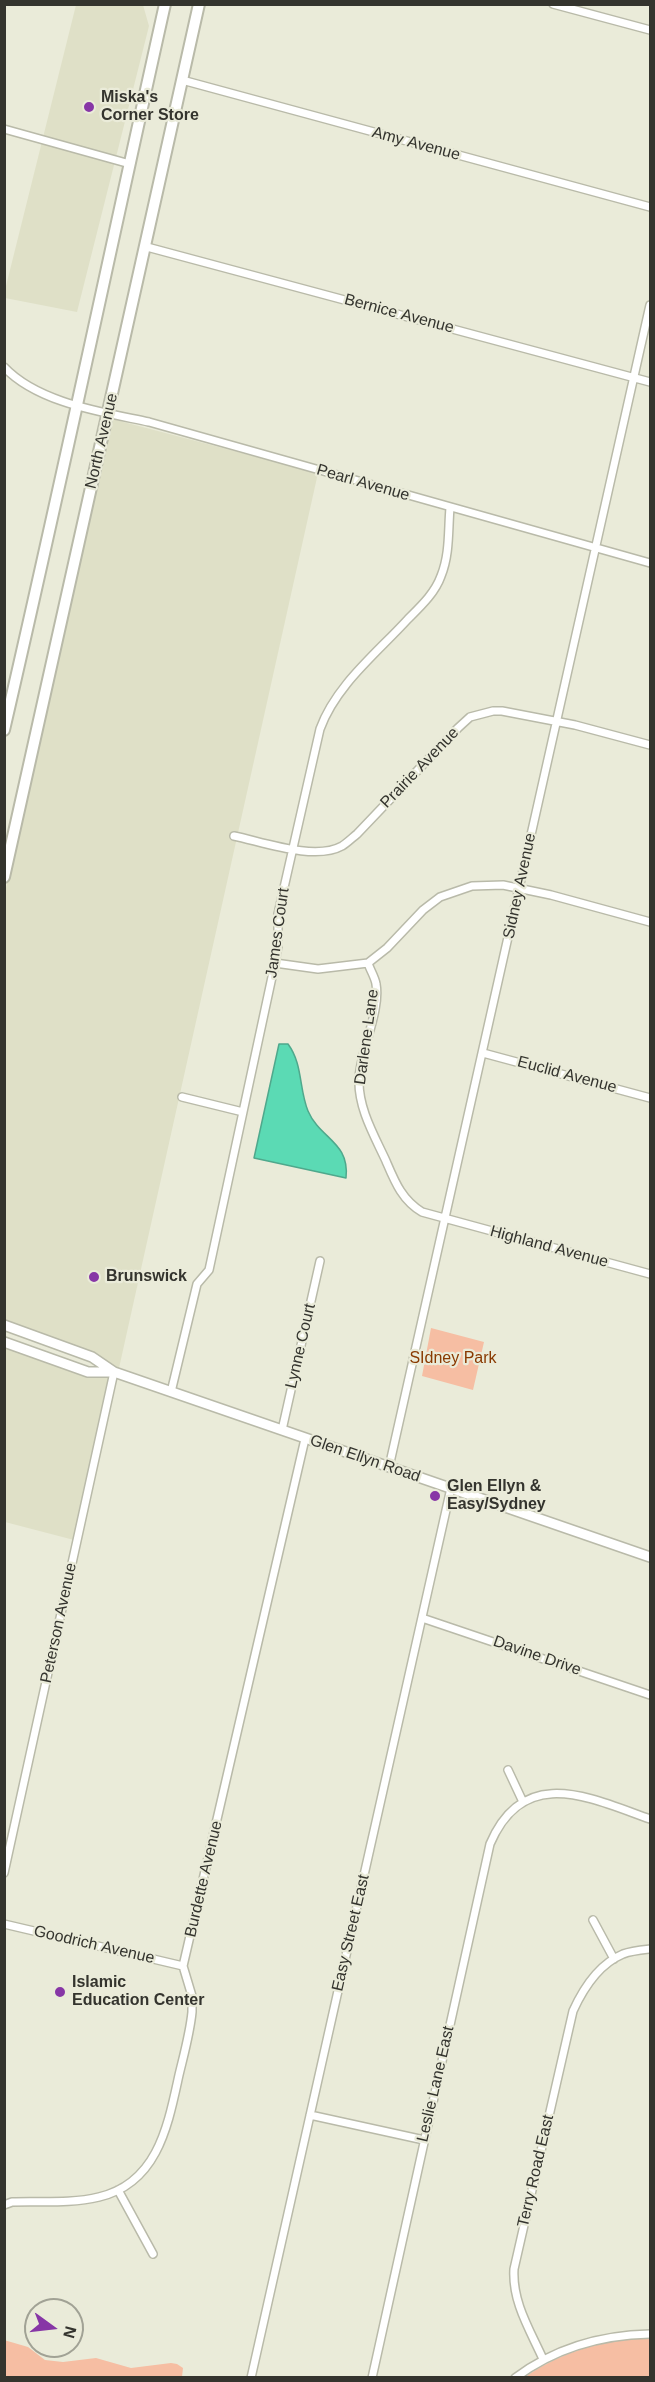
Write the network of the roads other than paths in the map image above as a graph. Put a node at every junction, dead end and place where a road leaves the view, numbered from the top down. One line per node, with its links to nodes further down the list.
1 (165, 4): 7 (main road, North Avenue)
2 (553, 4): 4 (street)
3 (196, 5): 5 (main road, North Avenue)
4 (651, 30)
5 (182, 80): 8 (street, Amy Avenue); 9 (main road, North Avenue)
6 (4, 129): 7 (street)
7 (130, 164): 14 (main road, North Avenue)
8 (651, 207)
9 (147, 247): 12 (street, Bernice Avenue); 15 (main road, North Avenue)
10 (651, 305): 12 (street, Sidney Avenue)
11 (4, 367): 14 (street, Pearl Avenue)
12 (634, 377): 13 (street, Bernice Avenue); 17 (street, Sidney Avenue)
13 (651, 382)
14 (76, 405): 15 (street, Pearl Avenue); 20 (main road, North Avenue)
15 (109, 413): 16 (street, Pearl Avenue); 24 (main road, North Avenue)
16 (450, 508): 17 (street, Pearl Avenue); 23 (street, James Court)
17 (597, 549): 18 (street, Pearl Avenue); 19 (street, Sidney Avenue)
18 (651, 563)
19 (555, 721): 21 (street, Prairie Avenue); 23 (street, Prairie Avenue); 25 (street, Sidney Avenue)
20 (4, 730)
21 (651, 745)
22 (234, 836): 23 (street, Prairie Avenue)
23 (293, 849): 27 (street, James Court)
24 (4, 877)
25 (519, 889): 26 (street); 28 (street); 29 (street, Sidney Avenue)
26 (651, 922)
27 (275, 963): 28 (street); 32 (street, James Court)
28 (368, 963): 33 (street, Darlene Lane)
29 (483, 1053): 31 (street, Euclid Avenue); 33 (street, Sidney Avenue)
30 (182, 1097): 32 (street)
31 (651, 1098)
32 (243, 1112): 39 (street, James Court)
33 (447, 1220): 35 (street, Highland Avenue); 42 (street, Sidney Avenue)
34 (320, 1261): 40 (street, Lynne Court)
35 (651, 1274)
36 (4, 1325): 38 (street, Glen Ellyn Road)
37 (4, 1342): 38 (street, Glen Ellyn Road)
38 (114, 1372): 39 (street, Glen Ellyn Road); 50 (street, Peterson Avenue)
39 (171, 1392): 40 (street, Glen Ellyn Road)
40 (282, 1430): 41 (street, Glen Ellyn Road)
41 (305, 1439): 42 (street, Glen Ellyn Road); 55 (street, Burdette Avenue)
42 (389, 1467): 43 (street, Glen Ellyn Road)
43 (451, 1488): 44 (street, Glen Ellyn Road); 45 (street, Easy Street East)
44 (651, 1557)
45 (422, 1618): 46 (street, Davine Drive); 56 (street, Easy Street East)
46 (651, 1695)
47 (508, 1770): 48 (street)
48 (523, 1802): 49 (street); 57 (street, Leslie Lane East)
49 (651, 1819)
50 (4, 1873)
51 (593, 1920): 54 (street)
52 (4, 1924): 55 (street, Goodrich Avenue)
53 (651, 1948): 54 (street)
54 (614, 1959): 62 (street, Terry Road East)
55 (183, 1966): 58 (street, Burdette Avenue)
56 (310, 2115): 57 (street); 63 (street, Easy Street East)
57 (424, 2140): 64 (street, Leslie Lane East)
58 (118, 2190): 59 (street, Burdette Avenue); 60 (street)
59 (4, 2205)
60 (153, 2254)
61 (651, 2334): 62 (street)
62 (543, 2359): 65 (street)
63 (251, 2378)
64 (372, 2378)
65 (514, 2378)

